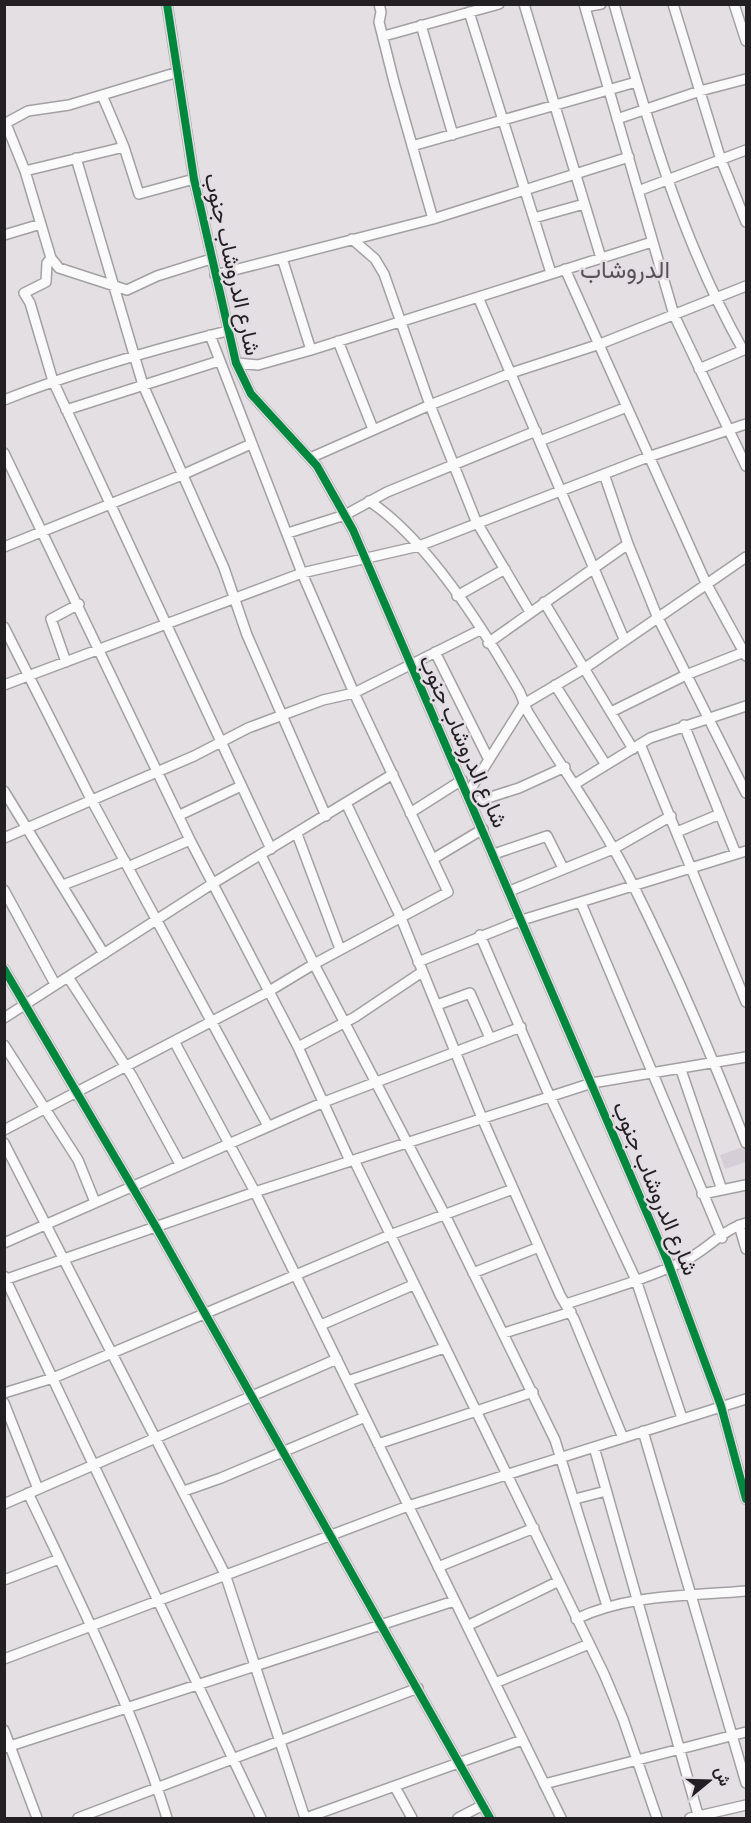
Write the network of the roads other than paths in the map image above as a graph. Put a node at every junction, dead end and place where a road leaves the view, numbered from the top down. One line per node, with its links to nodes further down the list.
1 (167, 4): 14 (street, شارع الدروشاب جنوب)
2 (379, 4): 12 (street)
3 (499, 4): 10 (street)
4 (524, 4): 20 (street)
5 (601, 4): 9 (street)
6 (614, 4): 16 (street)
7 (673, 4): 18 (street)
8 (734, 4): 13 (street)
9 (585, 6): 17 (street)
10 (468, 12): 11 (street); 23 (street)
11 (422, 25): 12 (street); 25 (street)
12 (384, 36): 26 (street)
13 (747, 41)
14 (178, 72): 19 (street); 34 (street, شارع الدروشاب جنوب)
15 (747, 79): 18 (street)
16 (636, 82): 17 (street); 21 (street)
17 (608, 88): 20 (street); 22 (street)
18 (700, 91): 21 (street); 31 (street)
19 (102, 95): 24 (street); 27 (street)
20 (553, 105): 23 (street); 33 (street)
21 (644, 109): 22 (street); 35 (street)
22 (617, 119): 29 (street)
23 (503, 121): 25 (street); 36 (street)
24 (5, 124): 32 (street)
25 (453, 135): 26 (street)
26 (412, 146): 40 (street)
27 (124, 147): 30 (street); 34 (street)
28 (747, 150): 31 (street)
29 (629, 157): 33 (street); 37 (street)
30 (76, 158): 32 (street); 53 (street)
31 (722, 160): 35 (street); 41 (street)
32 (25, 171): 42 (street)
33 (574, 174): 36 (street); 38 (street)
34 (194, 179): 49 (street, شارع الدروشاب جنوب)
35 (668, 181): 37 (street); 56 (street)
36 (525, 190): 39 (street); 40 (street)
37 (638, 190): 45 (street)
38 (584, 204): 39 (street); 48 (street)
39 (534, 218): 51 (street)
40 (433, 219): 44 (street)
41 (747, 222)
42 (40, 224): 43 (street); 46 (street)
43 (4, 235)
44 (352, 239): 47 (street); 58 (street)
45 (652, 242): 48 (street); 57 (street)
46 (51, 258): 53 (street); 70 (street)
47 (282, 258): 52 (street); 64 (street)
48 (601, 258): 50 (street)
49 (211, 259): 52 (street, شارع الدروشاب جنوب); 53 (street)
50 (565, 269): 51 (street); 62 (street)
51 (552, 273): 55 (street)
52 (215, 275): 59 (street, شارع الدروشاب جنوب)
53 (113, 285): 65 (street)
54 (747, 286): 56 (street)
55 (478, 297): 58 (street); 69 (street)
56 (714, 299): 57 (street); 63 (street)
57 (674, 315): 62 (street); 68 (street)
58 (400, 321): 61 (street); 73 (street)
59 (227, 331): 60 (street); 67 (street, شارع الدروشاب جنوب)
60 (210, 335): 65 (street); 66 (street)
61 (339, 341): 64 (street); 77 (street)
62 (600, 344): 69 (street); 74 (street)
63 (745, 349): 68 (street)
64 (311, 350): 67 (street)
65 (133, 356): 70 (street); 71 (street)
66 (219, 362): 71 (street); 81 (street)
67 (236, 363): 84 (street, شارع الدروشاب جنوب)
68 (699, 369): 78 (street)
69 (512, 373): 73 (street); 79 (street)
70 (53, 381): 72 (street); 75 (street)
71 (143, 385): 75 (street); 89 (street)
72 (4, 400)
73 (430, 405): 77 (street); 85 (street)
74 (627, 407): 80 (street); 83 (street)
75 (66, 410): 93 (street)
76 (747, 424): 78 (street)
77 (373, 429): 84 (street)
78 (729, 430): 83 (street); 86 (street)
79 (536, 431): 80 (street); 85 (street)
80 (540, 441): 91 (street)
81 (251, 444): 89 (street); 97 (street)
82 (4, 453): 87 (street)
83 (648, 457): 88 (street); 106 (street)
84 (310, 458): 94 (street, شارع الدروشاب جنوب)
85 (454, 463): 92 (street); 95 (street)
86 (747, 466)
87 (14, 474): 90 (street); 96 (street)
88 (604, 474): 91 (street); 98 (street)
89 (182, 475): 93 (street); 108 (street)
90 (4, 478)
91 (561, 491): 95 (street); 103 (street)
92 (369, 501): 94 (street); 99 (street)
93 (111, 505): 96 (street); 113 (street)
94 (345, 515): 97 (street); 102 (street, شارع الدروشاب جنوب)
95 (476, 521): 99 (street); 104 (street)
96 (42, 532): 100 (street); 110 (street)
97 (288, 533): 105 (street)
98 (628, 544): 103 (street); 112 (street)
99 (419, 546): 102 (street); 107 (street)
100 (4, 547)
101 (747, 557): 106 (street)
102 (365, 559): 105 (street); 123 (street, شارع الدروشاب جنوب)
103 (592, 567): 109 (street); 116 (street)
104 (505, 569): 107 (street); 111 (street)
105 (302, 573): 108 (street); 129 (street)
106 (706, 583): 112 (street); 117 (street)
107 (458, 596): 115 (street)
108 (233, 598): 113 (street); 133 (street)
109 (544, 602): 111 (street); 124 (street)
110 (79, 604): 119 (street); 122 (street)
111 (530, 612): 118 (street)
112 (657, 616): 116 (street); 125 (street)
113 (168, 624): 119 (street); 136 (street)
114 (4, 627): 126 (street)
115 (480, 630): 118 (street); 120 (street)
116 (624, 639): 124 (street)
117 (743, 639): 121 (street)
118 (488, 643): 130 (street)
119 (101, 650): 122 (street); 141 (street)
120 (435, 652): 123 (street); 138 (street)
121 (745, 654): 125 (street)
122 (66, 662): 126 (street)
123 (410, 664): 129 (street); 143 (street, شارع الدروشاب جنوب)
124 (585, 669): 128 (street); 132 (street)
125 (686, 675): 132 (street); 134 (street)
126 (29, 676): 127 (street); 149 (street)
127 (4, 685)
128 (555, 685): 130 (street); 139 (street)
129 (354, 693): 133 (street); 142 (street)
130 (524, 704): 138 (street); 140 (street)
131 (747, 706): 134 (street)
132 (611, 712): 137 (street)
133 (282, 714): 136 (street); 154 (street)
134 (708, 718): 135 (street); 147 (street)
135 (684, 725): 137 (street); 152 (street)
136 (221, 741): 141 (street); 145 (street)
137 (637, 747): 139 (street); 155 (street)
138 (489, 760): 148 (street)
139 (606, 765): 144 (street)
140 (565, 767): 144 (street); 148 (street)
141 (158, 770): 149 (street); 153 (street)
142 (393, 774): 150 (street); 151 (street)
143 (462, 780): 148 (street, شارع الدروشاب جنوب); 151 (street)
144 (575, 784): 163 (street)
145 (241, 786): 153 (street); 162 (street)
146 (4, 791): 156 (street)
147 (747, 793)
148 (470, 798): 157 (street, شارع الدروشاب جنوب)
149 (91, 799): 156 (street); 169 (street)
150 (346, 803): 154 (street); 178 (street)
151 (410, 813): 168 (street)
152 (720, 814): 158 (street); 166 (street)
153 (180, 815): 161 (street)
154 (326, 816): 159 (street)
155 (671, 816): 158 (street); 163 (street)
156 (28, 828): 160 (street); 174 (street)
157 (483, 829): 165 (street, شارع الدروشاب جنوب); 168 (street)
158 (677, 832): 170 (street)
159 (297, 834): 162 (street); 182 (street)
160 (4, 838)
161 (190, 840): 169 (street); 172 (street)
162 (272, 849): 167 (street)
163 (613, 849): 171 (street); 173 (street)
164 (747, 851): 166 (street)
165 (494, 854): 171 (street); 176 (street, شارع الدروشاب جنوب)
166 (736, 854): 170 (street)
167 (261, 855): 172 (street); 185 (street)
168 (433, 859): 178 (street)
169 (126, 864): 174 (street); 179 (street)
170 (692, 867): 173 (street); 191 (street)
171 (563, 868): 176 (street)
172 (212, 884): 179 (street); 190 (street)
173 (632, 884): 177 (street); 204 (street)
174 (63, 885): 183 (street)
175 (4, 890): 189 (street)
176 (510, 891): 180 (street, شارع الدروشاب جنوب)
177 (581, 903): 180 (street); 207 (street)
178 (401, 918): 182 (street); 184 (street)
179 (156, 920): 183 (street); 195 (street)
180 (522, 920): 181 (street); 209 (street, شارع الدروشاب جنوب)
181 (480, 935): 184 (street); 197 (street)
182 (340, 949): 185 (street)
183 (104, 954): 188 (street)
184 (418, 962): 187 (street)
185 (314, 964): 190 (street); 196 (street)
186 (4, 969): 192 (street)
187 (422, 972): 193 (street); 196 (street)
188 (68, 977): 189 (street); 205 (street)
189 (56, 984): 192 (street)
190 (268, 989): 195 (street); 201 (street)
191 (747, 1002)
192 (25, 1004): 194 (street); 210 (street)
193 (437, 1005): 198 (street); 202 (street)
194 (4, 1018)
195 (210, 1021): 199 (street); 215 (street)
196 (345, 1023): 201 (street); 208 (street)
197 (521, 1027): 198 (street); 211 (street)
198 (490, 1038): 202 (street)
199 (174, 1041): 205 (street); 220 (street)
200 (4, 1045): 213 (street)
201 (298, 1047): 212 (street)
202 (456, 1051): 208 (street); 214 (street)
203 (747, 1056): 204 (street)
204 (714, 1064): 206 (street); 219 (street)
205 (126, 1067): 210 (street); 222 (street)
206 (681, 1070): 207 (street); 226 (street)
207 (653, 1074): 209 (street); 228 (street)
208 (375, 1082): 212 (street); 218 (street)
209 (592, 1083): 211 (street); 240 (street, شارع الدروشاب جنوب)
210 (77, 1092): 213 (street); 224 (street)
211 (550, 1097): 214 (street); 244 (street)
212 (324, 1102): 215 (street); 221 (street)
213 (46, 1108): 216 (street); 229 (street)
214 (482, 1118): 218 (street); 225 (street)
215 (268, 1126): 220 (street)
216 (4, 1130)
217 (4, 1143): 231 (street)
218 (405, 1143): 221 (street); 230 (street)
219 (747, 1143)
220 (227, 1144): 222 (street); 227 (street)
221 (352, 1160): 227 (street); 234 (street)
222 (180, 1164): 224 (street)
223 (747, 1185): 226 (street)
224 (132, 1186): 229 (street); 233 (street)
225 (513, 1189): 230 (street); 237 (street)
226 (722, 1190): 228 (street)
227 (255, 1192): 233 (street); 242 (street)
228 (702, 1194): 235 (street)
229 (95, 1202): 231 (street)
230 (445, 1215): 234 (street); 241 (street)
231 (45, 1223): 236 (street); 239 (street)
232 (743, 1224): 235 (street); 238 (street)
233 (156, 1227): 239 (street); 247 (street)
234 (390, 1235): 242 (street); 245 (street)
235 (722, 1238): 240 (street)
236 (4, 1243)
237 (539, 1247): 241 (street); 246 (street)
238 (747, 1249)
239 (64, 1260): 243 (street); 251 (street)
240 (670, 1267): 244 (street); 260 (street, شارع الدروشاب جنوب)
241 (473, 1273): 249 (street)
242 (296, 1275): 247 (street); 248 (street)
243 (5, 1279): 253 (street)
244 (636, 1280): 246 (street); 263 (street)
245 (413, 1285): 248 (street); 250 (street)
246 (568, 1308): 249 (street); 265 (street)
247 (204, 1315): 251 (street); 257 (street)
248 (321, 1325): 252 (street)
249 (504, 1333): 255 (street)
250 (444, 1348): 254 (street); 261 (street)
251 (112, 1353): 253 (street); 266 (street)
252 (337, 1359): 254 (street); 257 (street)
253 (53, 1378): 256 (street); 271 (street)
254 (348, 1381): 262 (street)
255 (533, 1392): 261 (street); 270 (street)
256 (4, 1393)
257 (252, 1397): 266 (street); 269 (street)
258 (747, 1399): 260 (street)
259 (4, 1403): 273 (street)
260 (721, 1406): 263 (street); 277 (street, شارع الدروشاب جنوب)
261 (475, 1411): 267 (street); 272 (street)
262 (365, 1417): 267 (street); 269 (street)
263 (682, 1418): 264 (street)
264 (643, 1431): 265 (street); 289 (street)
265 (623, 1438): 268 (street)
266 (157, 1439): 271 (street); 274 (street)
267 (378, 1444): 280 (street)
268 (594, 1447): 270 (street); 275 (street)
269 (283, 1451): 274 (street); 282 (street)
270 (561, 1456): 272 (street); 278 (street)
271 (95, 1465): 273 (street); 290 (street)
272 (507, 1474): 280 (street); 281 (street)
273 (38, 1489): 276 (street)
274 (184, 1491): 285 (street)
275 (606, 1491): 278 (street); 292 (street)
276 (28, 1493): 279 (street); 283 (street)
277 (747, 1498)
278 (575, 1499): 293 (street)
279 (4, 1504)
280 (408, 1506): 282 (street); 284 (street)
281 (534, 1528): 284 (street); 287 (street)
282 (330, 1534): 285 (street); 295 (street)
283 (59, 1559): 286 (street); 297 (street)
284 (438, 1567): 291 (street)
285 (225, 1574): 290 (street); 300 (street)
286 (4, 1580)
287 (560, 1581): 294 (street); 296 (street)
288 (747, 1591): 289 (street)
289 (692, 1595): 292 (street); 307 (street)
290 (159, 1601): 297 (street); 302 (street)
291 (454, 1601): 295 (street); 296 (street)
292 (635, 1601): 293 (street); 311 (street)
293 (607, 1606): 294 (street)
294 (576, 1619): 298 (street)
295 (381, 1624): 300 (street); 303 (street)
296 (467, 1626): 301 (street)
297 (90, 1627): 299 (street); 304 (street)
298 (589, 1644): 301 (street); 313 (street)
299 (4, 1659)
300 (256, 1664): 302 (street); 308 (street)
301 (495, 1683): 309 (street)
302 (198, 1685): 304 (street); 312 (street)
303 (418, 1688): 308 (street); 314 (street)
304 (125, 1709): 310 (street); 318 (street)
305 (4, 1730): 310 (street)
306 (747, 1732): 307 (street)
307 (733, 1734): 311 (street); 315 (street)
308 (280, 1740): 312 (street); 326 (street)
309 (522, 1740): 314 (street); 316 (street)
310 (8, 1747): 322 (street)
311 (678, 1747): 313 (street); 333 (street)
312 (233, 1759): 318 (street); 325 (street)
313 (636, 1761): 316 (street); 332 (street)
314 (461, 1764): 317 (street); 319 (street)
315 (747, 1783)
316 (544, 1784): 331 (street)
317 (395, 1787): 321 (street); 328 (street)
318 (158, 1789): 323 (street); 324 (street)
319 (483, 1805): 329 (street); 330 (street)
320 (747, 1805): 333 (street)
321 (336, 1808): 326 (street); 327 (street)
322 (37, 1818)
323 (78, 1818)
324 (167, 1818)
325 (261, 1818)
326 (305, 1818)
327 (340, 1818)
328 (412, 1818)
329 (458, 1818)
330 (490, 1818)
331 (561, 1818)
332 (657, 1818)
333 (696, 1818)

